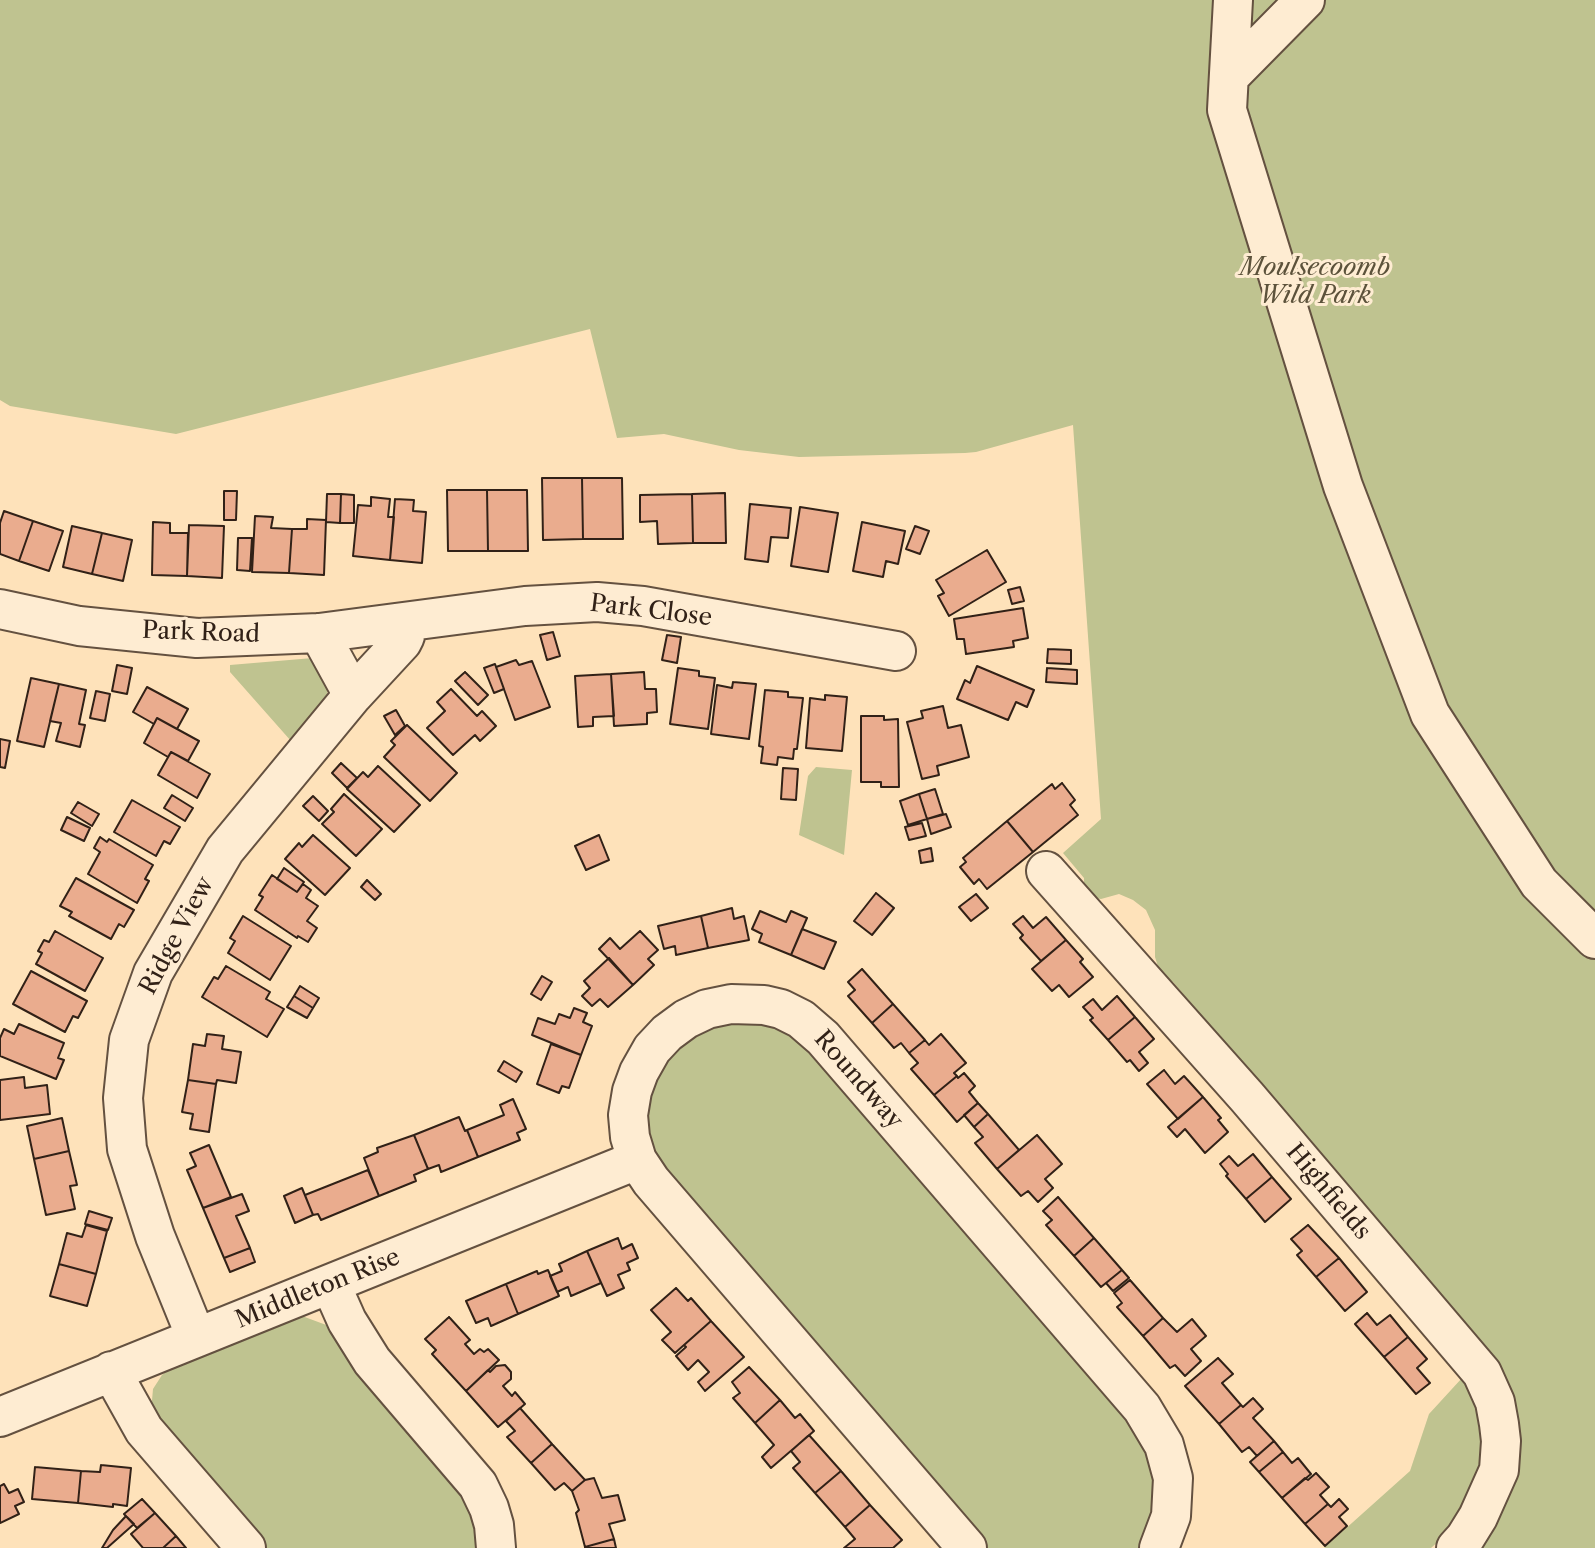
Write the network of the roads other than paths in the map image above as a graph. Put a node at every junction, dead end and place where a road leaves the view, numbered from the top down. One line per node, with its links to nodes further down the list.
1 (1233, 0): 3 (street)
2 (1305, 0): 3 (street)
3 (1229, 77): 10 (street)
4 (0, 609): 6 (street, Park Road)
5 (404, 623): 6 (street, Park Road); 7 (street, Park Close); 8 (street, Ridge View)
6 (319, 633): 8 (street)
7 (896, 651)
8 (353, 695): 13 (street, Ridge View)
9 (1046, 871): 20 (street, Highfields)
10 (1595, 939)
11 (636, 1160): 12 (street, Middleton Rise); 18 (street, Roundway); 19 (street, Roundway)
12 (331, 1285): 13 (street, Middleton Rise); 17 (street)
13 (196, 1337): 14 (street, Middleton Rise)
14 (111, 1371): 15 (street, Middleton Rise); 16 (street)
15 (0, 1417)
16 (246, 1548)
17 (496, 1548)
18 (967, 1548)
19 (1159, 1548)
20 (1455, 1548)

